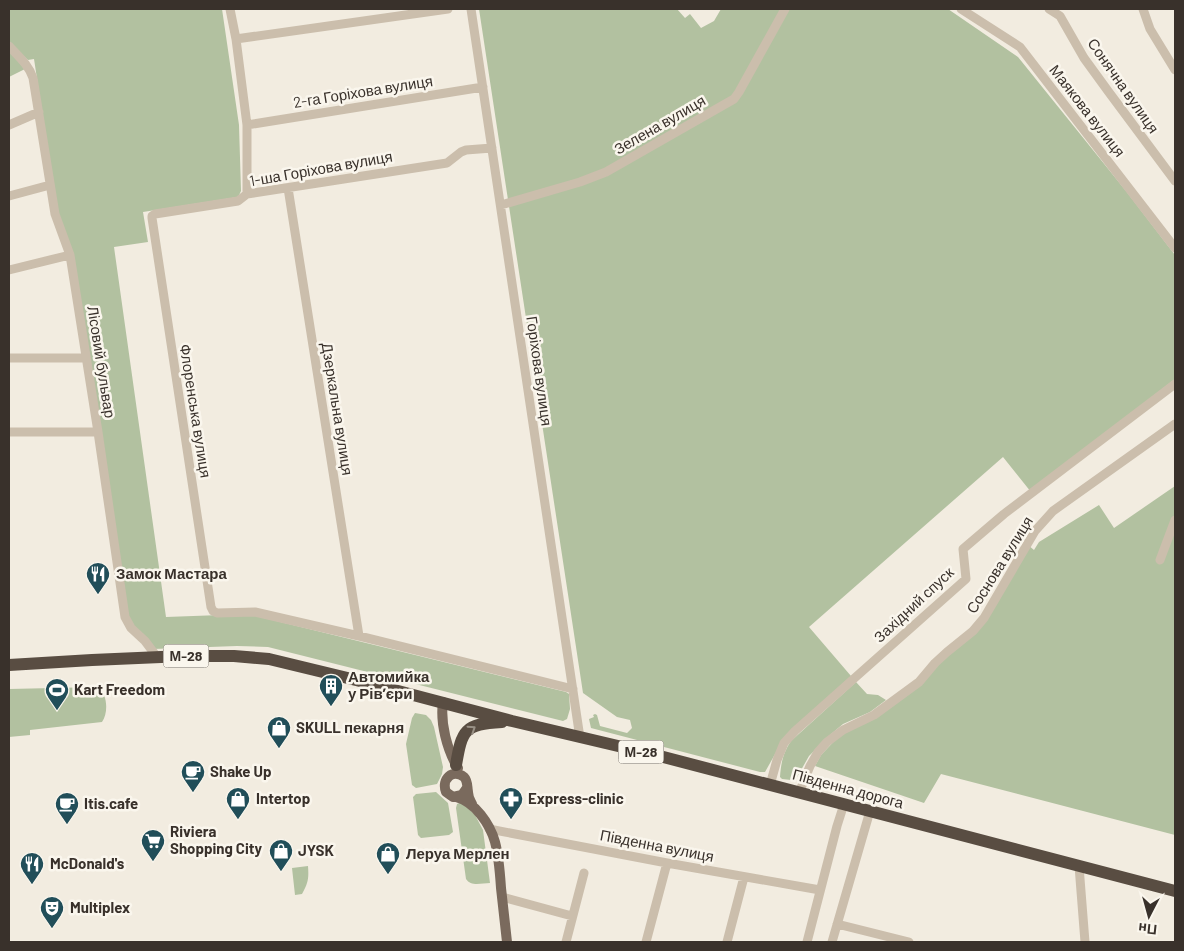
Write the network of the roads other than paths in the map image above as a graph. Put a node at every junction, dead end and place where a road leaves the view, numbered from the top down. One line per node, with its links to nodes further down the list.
1 (230, 9): 9 (street)
2 (448, 9): 9 (street)
3 (471, 9): 12 (street, Горіхова вулиця)
4 (785, 9): 22 (street, Зелена вулиця)
5 (960, 9): 24 (street, Маякова вулиця)
6 (1049, 9): 8 (street, Сонячна вулиця)
7 (1143, 9): 11 (street)
8 (1061, 12): 17 (street, Сонячна вулиця)
9 (236, 39): 14 (street)
10 (9, 46): 13 (street, Лісовий бульвар)
11 (1175, 70)
12 (483, 87): 14 (street, 2-га Горіхова вулиця); 16 (street, Горіхова вулиця)
13 (39, 112): 15 (street); 18 (street, Лісовий бульвар)
14 (247, 124): 20 (street)
15 (9, 125)
16 (492, 148): 19 (street, 1-ша Горіхова вулиця); 22 (street, Горіхова вулиця)
17 (1175, 181)
18 (50, 186): 21 (street); 25 (street, Лісовий бульвар)
19 (288, 188): 20 (street, 1-ша Горіхова вулиця); 35 (street, Дзеркальна вулиця)
20 (247, 194): 23 (street, 1-ша Горіхова вулиця)
21 (9, 196)
22 (501, 205): 38 (street, Горіхова вулиця)
23 (152, 216): 35 (street, Флоренська вулиця)
24 (1175, 248)
25 (70, 255): 26 (street); 28 (street, Лісовий бульвар)
26 (9, 270)
27 (9, 358): 28 (street)
28 (86, 358): 32 (street, Лісовий бульвар)
29 (1175, 384): 46 (street, Західний спуск)
30 (1175, 424): 48 (street, Соснова вулиця)
31 (9, 432): 32 (street)
32 (98, 432): 36 (street, Лісовий бульвар)
33 (1175, 520): 34 (street)
34 (1160, 560)
35 (359, 636): 38 (street)
36 (156, 657): 37 (highway, М-28); 39 (highway, М-28)
37 (9, 665)
38 (573, 689): 41 (street, Горіхова вулиця)
39 (442, 702): 40 (highway, М-28); 42 (main road)
40 (512, 721): 41 (highway, Південна дорога / М-28); 43 (highway, one-way to 40)
41 (580, 738): 46 (highway, Південна дорога / М-28)
42 (450, 750): 43 (main road); 45 (main road)
43 (456, 765): 44 (main road)
44 (464, 777): 45 (main road); 47 (main road)
45 (447, 778): 49 (main road)
46 (770, 785): 48 (highway, Південна дорога / М-28)
47 (467, 788): 49 (main road); 50 (main road)
48 (799, 793): 51 (highway, Південна дорога / М-28)
49 (456, 797): 50 (main road)
50 (472, 804): 53 (main road)
51 (844, 804): 52 (highway, Південна дорога / М-28); 58 (street)
52 (870, 811): 55 (highway, Південна дорога / М-28); 62 (street)
53 (490, 829): 54 (street, Південна вулиця); 60 (main road)
54 (667, 863): 57 (street, Південна вулиця); 65 (street)
55 (1079, 866): 59 (highway, Південна дорога / М-28); 70 (street)
56 (584, 873): 61 (street)
57 (744, 877): 58 (street, Південна вулиця); 66 (street)
58 (820, 890): 67 (street)
59 (1175, 891)
60 (502, 897): 61 (street); 63 (main road)
61 (572, 916): 64 (street)
62 (837, 924): 68 (street); 69 (street)
63 (508, 942)
64 (566, 942)
65 (646, 942)
66 (727, 942)
67 (807, 942)
68 (832, 942)
69 (908, 942)
70 (1085, 942)

